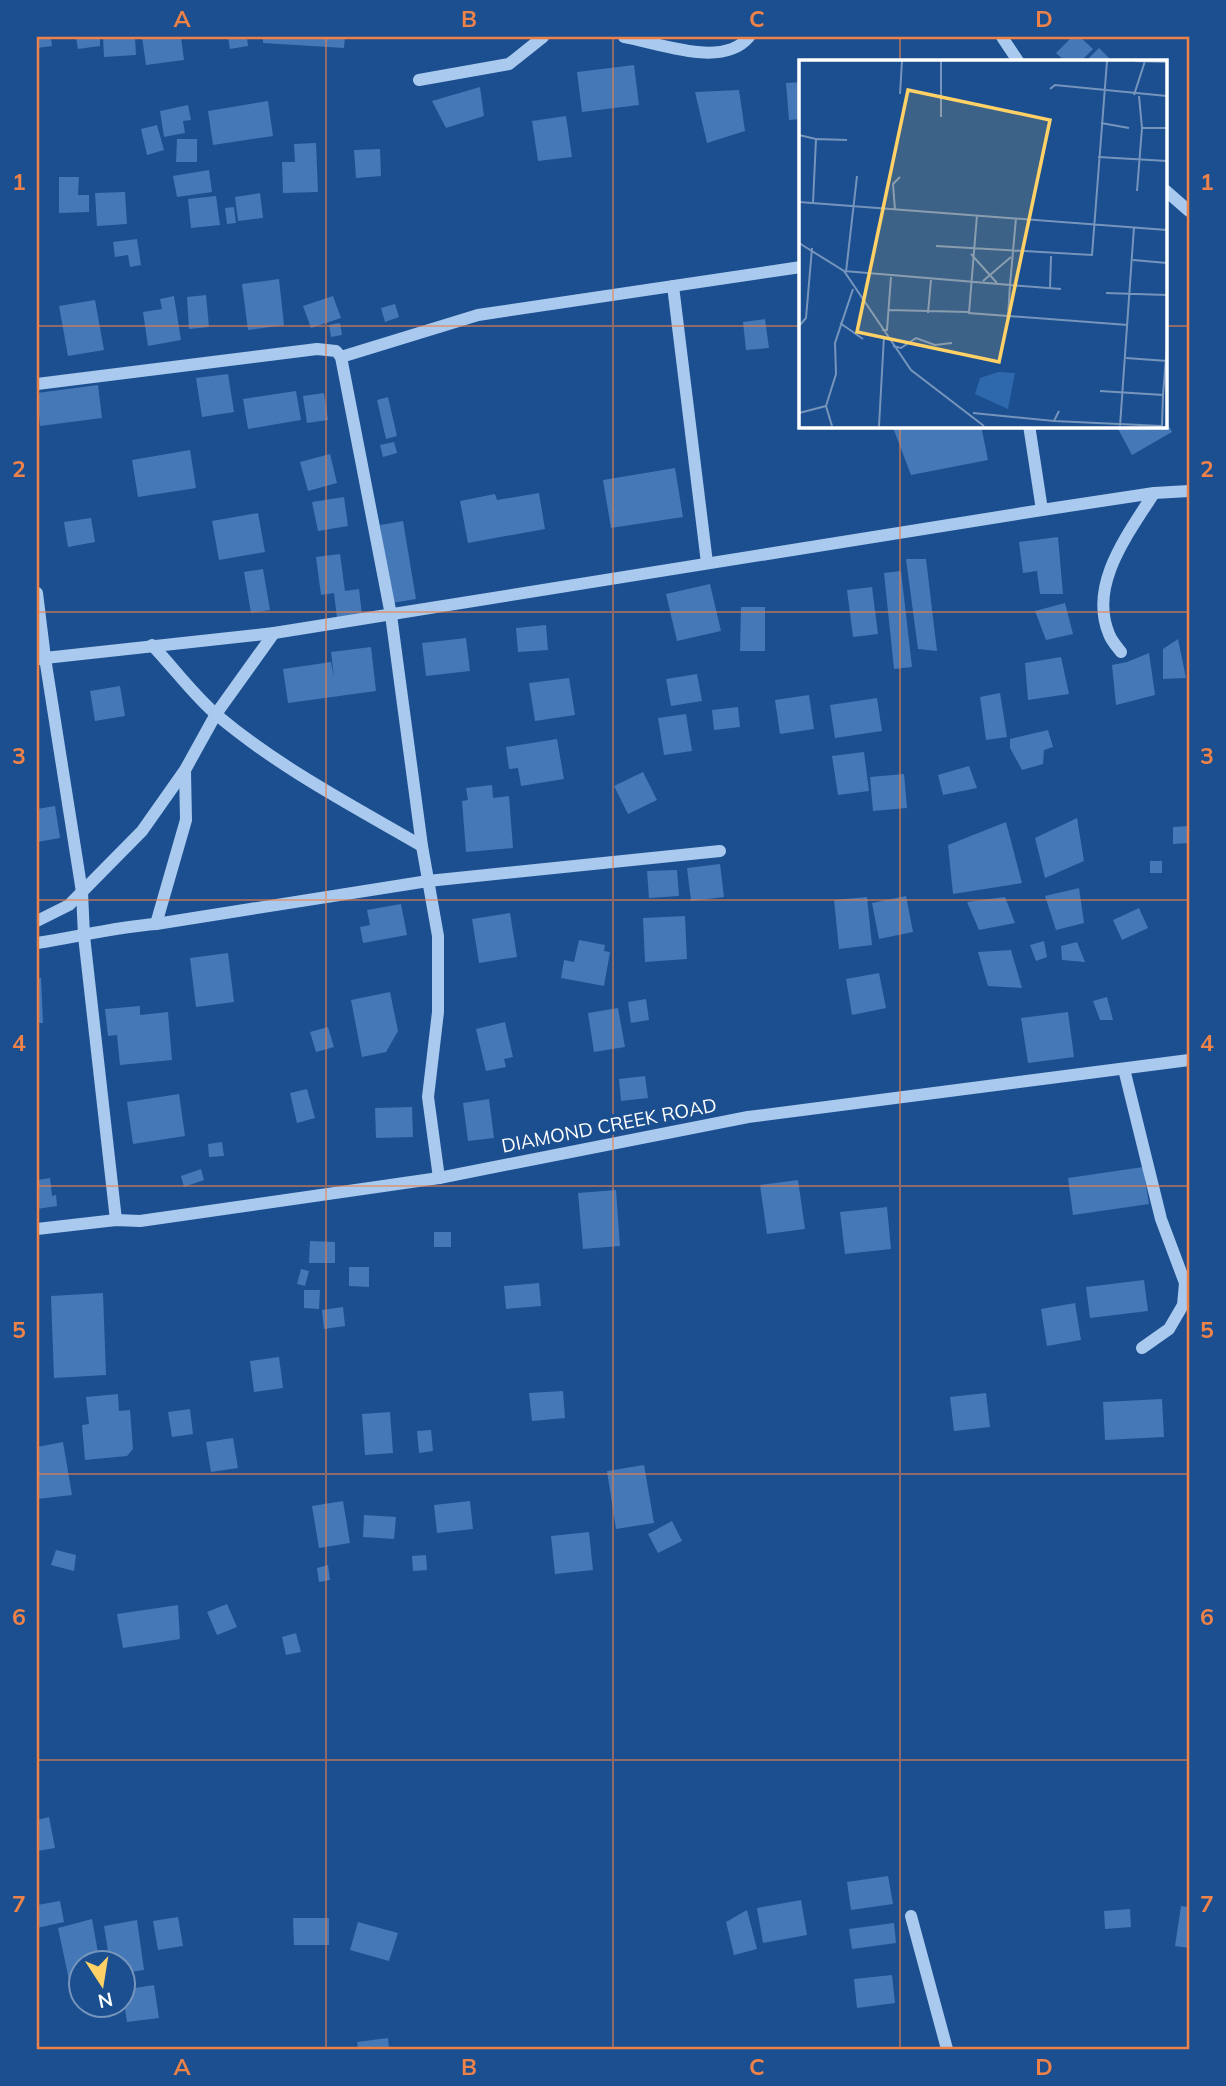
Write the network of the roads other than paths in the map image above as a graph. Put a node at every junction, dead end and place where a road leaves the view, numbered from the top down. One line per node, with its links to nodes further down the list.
1 (542, 37): 6 (street)
2 (624, 37): 3 (street)
3 (750, 37)
4 (1003, 37): 5 (street)
5 (1014, 60)
6 (419, 80)
7 (1166, 191): 8 (street)
8 (1189, 211)
9 (799, 267): 10 (street)
10 (673, 286): 11 (street); 17 (street)
11 (341, 357): 12 (street); 19 (street)
12 (37, 384)
13 (1029, 427): 16 (street)
14 (1189, 491): 15 (street)
15 (1154, 493): 16 (street); 22 (street)
16 (1042, 510): 17 (street)
17 (707, 563): 19 (street)
18 (37, 593): 23 (street)
19 (391, 615): 20 (street); 26 (street)
20 (275, 633): 21 (street); 24 (street)
21 (152, 645): 23 (street); 24 (street)
22 (1121, 652)
23 (41, 659): 29 (street)
24 (216, 714): 25 (street); 26 (street)
25 (185, 770): 29 (street); 31 (street)
26 (422, 846): 28 (street)
27 (720, 851): 28 (street)
28 (428, 881): 31 (street); 36 (street)
29 (82, 892): 30 (street); 32 (street)
30 (37, 921)
31 (156, 924): 32 (street)
32 (84, 936): 33 (street); 37 (street)
33 (37, 943)
34 (1189, 1060): 35 (street, DIAMOND CREEK ROAD)
35 (1124, 1069): 36 (street, DIAMOND CREEK ROAD); 39 (street)
36 (439, 1178): 37 (street, DIAMOND CREEK ROAD)
37 (116, 1220): 38 (street, DIAMOND CREEK ROAD)
38 (37, 1229)
39 (1142, 1348)
40 (911, 1916): 41 (street)
41 (947, 2049)

